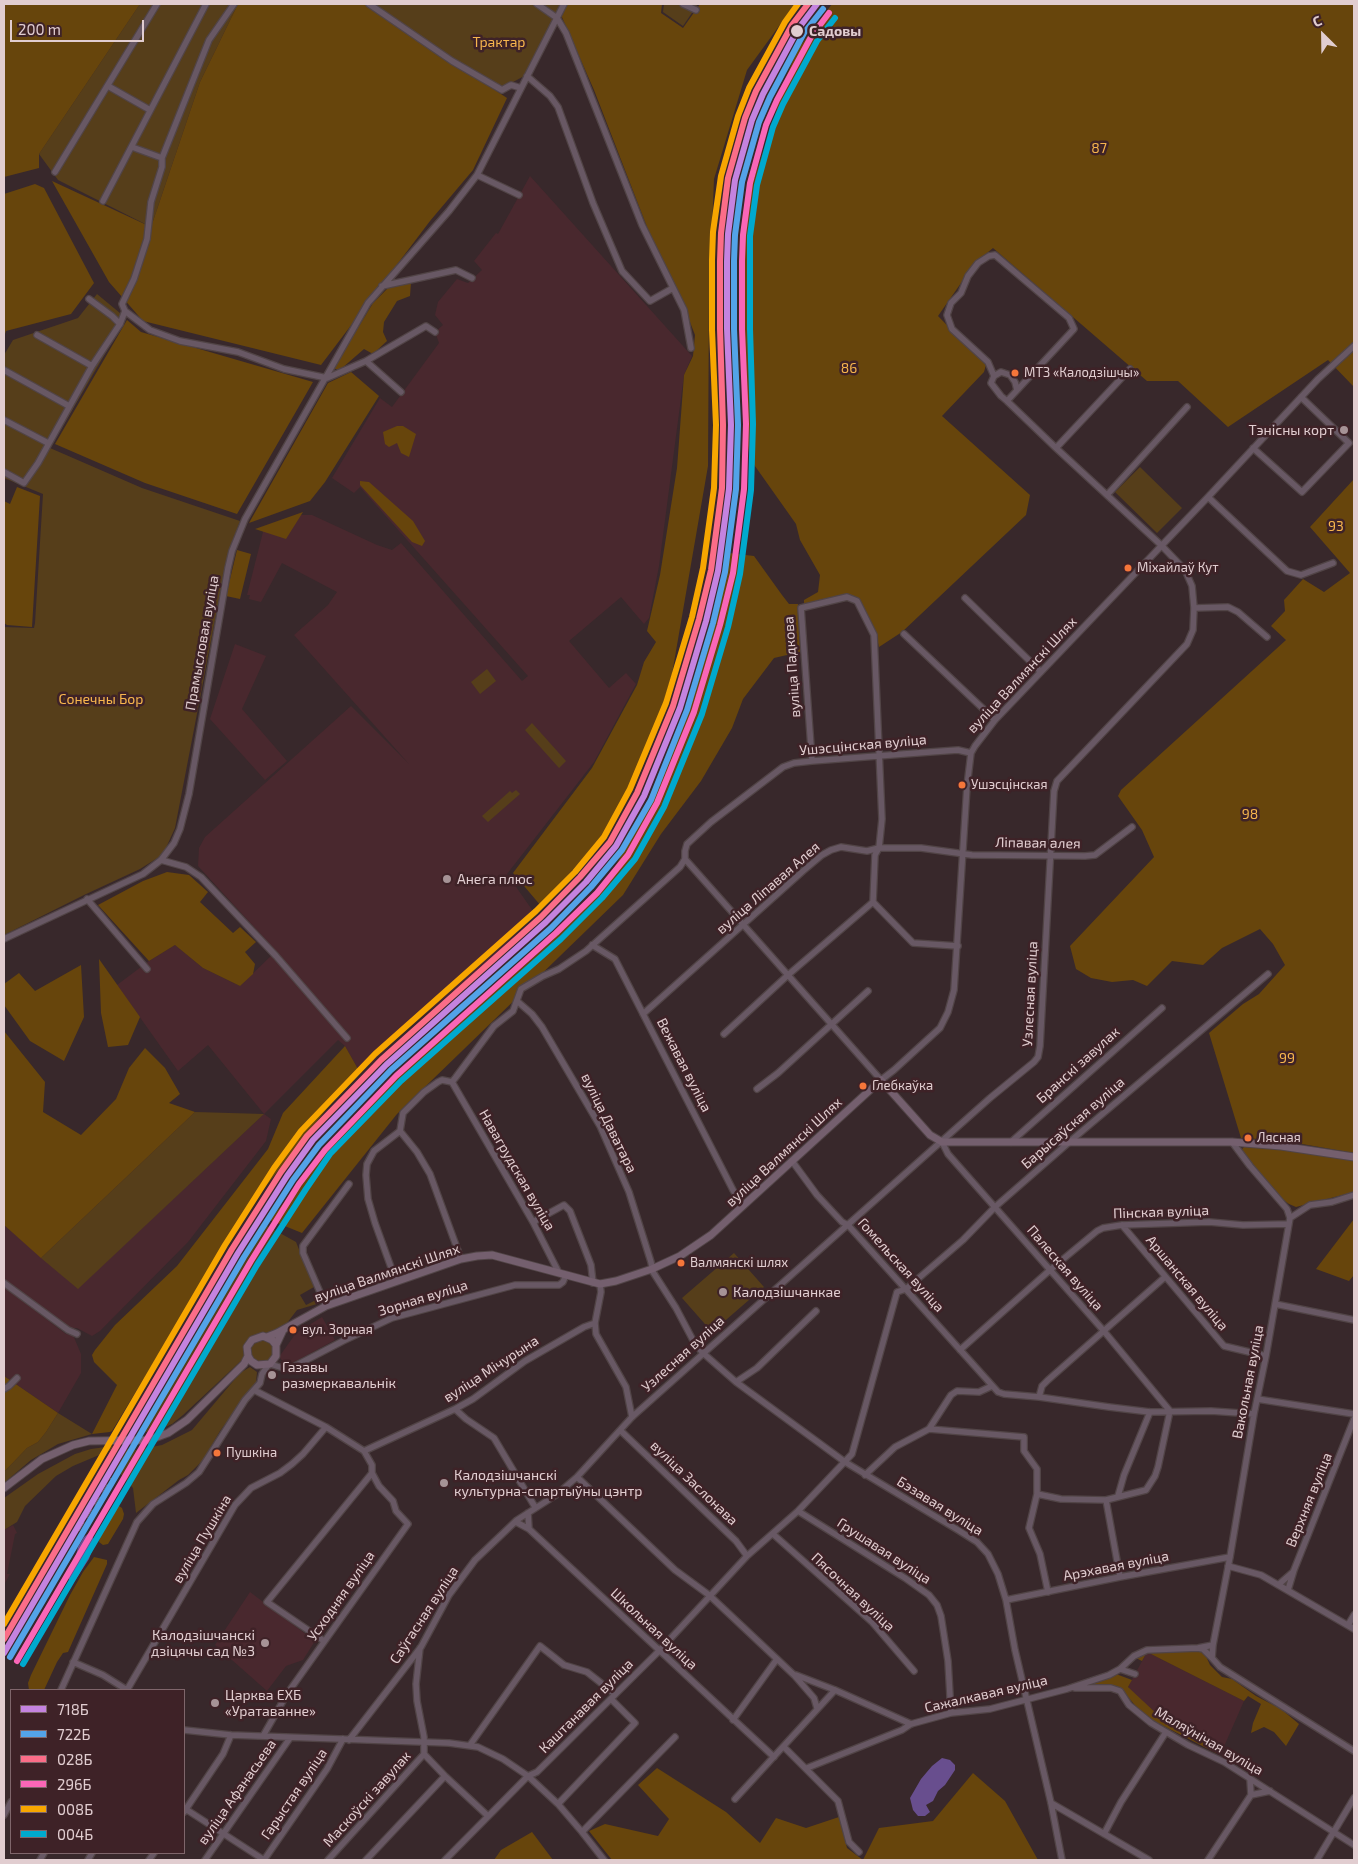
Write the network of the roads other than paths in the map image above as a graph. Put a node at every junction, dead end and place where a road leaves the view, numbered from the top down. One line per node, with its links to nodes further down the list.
1 (157, 4): 11 (street)
2 (206, 4): 13 (street)
3 (234, 4): 15 (street)
4 (369, 4): 12 (street)
5 (537, 4): 9 (street)
6 (564, 4): 9 (street, Прамысловая вуліца)
7 (682, 4): 8 (street)
8 (696, 10)
9 (557, 18): 10 (street, Прамысловая вуліца); 22 (street)
10 (527, 76): 12 (street, Прамысловая вуліца); 22 (street)
11 (108, 86): 13 (street); 16 (street)
12 (521, 88): 17 (street, Прамысловая вуліца)
13 (150, 110): 14 (street)
14 (132, 147): 15 (street); 19 (street)
15 (162, 158): 24 (street)
16 (55, 172)
17 (478, 175): 18 (street); 21 (street, Прамысловая вуліца)
18 (519, 195)
19 (103, 201)
20 (472, 278): 21 (street)
21 (382, 286): 35 (street, Прамысловая вуліца)
22 (673, 288): 29 (street)
23 (89, 299): 25 (street)
24 (125, 312): 25 (street); 35 (street)
25 (120, 324): 31 (street)
26 (435, 332): 30 (street)
27 (37, 335): 31 (street)
28 (1354, 346): 38 (street, вуліца Валмянскі Шлях)
29 (691, 348)
30 (366, 361): 35 (street); 37 (street)
31 (92, 366): 40 (street)
32 (1130, 369): 44 (street)
33 (4, 370): 40 (street)
34 (994, 376): 36 (street); 36 (street); 39 (street)
35 (327, 378): 65 (street, Прамысловая вуліца)
36 (1016, 390): 39 (street)
37 (401, 392)
38 (1301, 397): 45 (street, вуліца Валмянскі Шлях); 45 (street)
39 (1007, 402): 44 (street, Узлесная вуліца)
40 (68, 406): 43 (street)
41 (1187, 407): 47 (street)
42 (4, 420): 43 (street)
43 (48, 444): 46 (street)
44 (1056, 448): 47 (street, Узлесная вуліца)
45 (1253, 448): 48 (street, вуліца Валмянскі Шлях)
46 (4, 472)
47 (1107, 495): 49 (street, Узлесная вуліца)
48 (1208, 497): 49 (street, вуліца Валмянскі Шлях); 50 (street)
49 (1161, 545): 52 (street, Узлесная вуліца); 55 (street, вуліца Валмянскі Шлях)
50 (1333, 563)
51 (965, 598): 55 (street)
52 (1194, 608): 54 (street); 63 (street, Узлесная вуліца)
53 (904, 634): 56 (street)
54 (1268, 637)
55 (1041, 672): 56 (street, вуліца Валмянскі Шлях)
56 (995, 720): 57 (street, вуліца Валмянскі Шлях)
57 (970, 753): 58 (street, Ушэсцінская вуліца); 62 (street, вуліца Валмянскі Шлях)
58 (881, 756): 59 (street, Ушэсцінская вуліца); 59 (street, вуліца Падкова); 61 (street)
59 (812, 761): 64 (street, Ушэсцінская вуліца)
60 (1132, 827): 63 (street, Ліпавая алея)
61 (879, 848): 62 (street, вуліца Ліпавая Алея); 67 (street); 68 (street, вуліца Ліпавая Алея)
62 (964, 853): 63 (street, Ліпавая алея); 71 (street, вуліца Валмянскі Шлях)
63 (1050, 856): 86 (street, Узлесная вуліца)
64 (686, 859): 68 (street); 70 (street, Ушэсцінская вуліца)
65 (162, 860): 66 (street, Прамысловая вуліца); 81 (street)
66 (87, 899): 69 (street, Прамысловая вуліца); 72 (street)
67 (873, 902): 71 (street); 74 (street)
68 (744, 924): 74 (street); 78 (street, вуліца Ліпавая Алея)
69 (4, 939)
70 (592, 945): 76 (street, Ушэсцінская вуліца); 78 (street, Вежавая вуліца)
71 (958, 946): 82 (street, вуліца Валмянскі Шлях)
72 (147, 969)
73 (1268, 974): 89 (street, Барысаўская вуліца)
74 (788, 975): 79 (street); 80 (street)
75 (868, 991): 79 (street)
76 (517, 1001): 83 (street, Ушэсцінская вуліца); 101 (street, вуліца Даватара)
77 (1162, 1008): 87 (street, Бранскі завулак)
78 (643, 1014): 94 (street, Вежавая вуліца)
79 (832, 1025): 82 (street); 84 (street)
80 (724, 1034)
81 (347, 1038)
82 (881, 1080): 86 (main road); 91 (main road, вуліца Валмянскі Шлях)
83 (452, 1082): 85 (street); 97 (street, Навагрудская вуліца)
84 (757, 1089)
85 (400, 1131): 100 (street); 105 (street, Зорная вуліца)
86 (942, 1142): 87 (main road); 95 (street, Палеская вуліца); 98 (street, Узлесная вуліца)
87 (1012, 1142): 89 (main road)
88 (1232, 1142): 89 (main road); 90 (main road); 96 (street)
89 (1069, 1143): 95 (street, Барысаўская вуліца)
90 (1354, 1158)
91 (792, 1161): 94 (main road, вуліца Валмянскі Шлях); 98 (street, Гомельская вуліца)
92 (349, 1184): 112 (street)
93 (1354, 1195): 96 (street)
94 (743, 1206): 101 (main road, вуліца Валмянскі Шлях)
95 (995, 1207): 102 (street, Палеская вуліца); 109 (street, Барысаўская вуліца)
96 (1289, 1221): 99 (street, Пінская вуліца); 111 (street, Вакольная вуліца)
97 (533, 1222): 103 (street, Навагрудская вуліца); 108 (street)
98 (848, 1226): 106 (street, Гомельская вуліца); 122 (street, Узлесная вуліца)
99 (1122, 1226): 102 (street, Пінская вуліца); 104 (street, Аршанская вуліца)
100 (461, 1259): 103 (main road, вуліца Валмянскі Шлях); 105 (main road, вуліца Валмянскі Шлях)
101 (652, 1269): 108 (main road, вуліца Валмянскі Шлях); 122 (street, Бэзавая вуліца)
102 (1050, 1270): 117 (street, Палеская вуліца); 121 (street, Пінская вуліца)
103 (562, 1274): 108 (main road, вуліца Валмянскі Шлях); 129 (street, Зорная вуліца)
104 (1165, 1277): 117 (street); 125 (street, Аршанская вуліца)
105 (396, 1281): 112 (main road, вуліца Валмянскі Шлях)
106 (899, 1282): 109 (street, Гомельская вуліца); 110 (street)
107 (4, 1283): 118 (street)
108 (596, 1283): 115 (street)
109 (906, 1290): 110 (street, Барысаўская вуліца); 121 (street, Гомельская вуліца)
110 (897, 1292): 149 (street)
111 (1275, 1304): 114 (street); 125 (street, Вакольная вуліца)
112 (326, 1306): 116 (main road, вуліца Валмянскі Шлях)
113 (816, 1312): 132 (street)
114 (1354, 1320)
115 (595, 1323): 138 (street, вуліца Мічурына); 143 (street)
116 (283, 1329): 119 (main road, вуліца Валмянскі Шлях); 120 (main road)
117 (1103, 1330): 136 (street); 139 (street, Палеская вуліца)
118 (77, 1334)
119 (267, 1337): 120 (main road); 123 (main road)
120 (276, 1345): 124 (main road)
121 (960, 1350): 133 (street, Гомельская вуліца)
122 (703, 1354): 132 (street, Бэзавая вуліца); 143 (street, Узлесная вуліца)
123 (248, 1356): 126 (main road); 127 (main road)
124 (276, 1356): 128 (main road); 129 (street)
125 (1266, 1356): 137 (street, Вакольная вуліца)
126 (244, 1364): 127 (main road); 153 (main road)
127 (255, 1364): 128 (main road); 130 (street)
128 (269, 1364): 129 (street); 130 (street)
129 (281, 1367)
130 (262, 1374): 135 (street)
131 (17, 1378): 134 (street)
132 (736, 1382): 149 (street, Бэзавая вуліца)
133 (992, 1386): 136 (street); 146 (street)
134 (4, 1389)
135 (254, 1390): 145 (street); 182 (street)
136 (1039, 1396): 140 (street)
137 (1257, 1399): 141 (street, Вакольная вуліца); 142 (street)
138 (455, 1409): 148 (street, вуліца Мічурына); 157 (street)
139 (1170, 1411): 140 (street); 141 (street); 155 (street)
140 (1150, 1412): 155 (street)
141 (1254, 1414): 164 (street, Вакольная вуліца)
142 (1354, 1414)
143 (632, 1417): 147 (street, Саўгасная вуліца)
144 (1354, 1419): 166 (street, Верхняя вуліца)
145 (326, 1427): 148 (street); 190 (street, вуліца Пушкіна)
146 (929, 1428): 151 (street); 154 (street)
147 (621, 1430): 152 (street, Саўгасная вуліца); 163 (street, вуліца Заслонава)
148 (364, 1451): 150 (street)
149 (845, 1462): 151 (street, Бэзавая вуліца); 158 (street)
150 (372, 1473): 175 (street, Усходняя вуліца); 175 (street)
151 (865, 1475): 172 (street, Бэзавая вуліца)
152 (577, 1477): 157 (street, Саўгасная вуліца); 171 (street)
153 (4, 1488)
154 (1036, 1494): 156 (street); 170 (street)
155 (1118, 1496): 156 (street)
156 (1106, 1500): 167 (street)
157 (535, 1507): 159 (street, Саўгасная вуліца)
158 (798, 1511): 162 (street); 195 (street, Грушавая вуліца)
159 (528, 1513): 160 (street, Саўгасная вуліца); 161 (street)
160 (516, 1522): 161 (street, Школьная вуліца); 177 (street, Саўгасная вуліца)
161 (529, 1529): 179 (street, Школьная вуліца)
162 (773, 1534): 163 (street); 184 (street, Пясочная вуліца)
163 (746, 1556): 171 (street)
164 (1230, 1557): 165 (street, Вакольная вуліца); 167 (street, Арэхавая вуліца)
165 (1228, 1566): 168 (street); 176 (street, Вакольная вуліца)
166 (1294, 1570): 168 (street); 169 (street, Верхняя вуліца)
167 (1120, 1577): 170 (street, Арэхавая вуліца)
168 (1278, 1585): 169 (street)
169 (1288, 1590): 174 (street)
170 (1048, 1592): 172 (street, Арэхавая вуліца)
171 (709, 1596): 179 (street); 181 (street)
172 (1006, 1600): 193 (street, Бэзавая вуліца)
173 (1354, 1615): 174 (street)
174 (1351, 1627)
175 (324, 1641): 201 (street, Усходняя вуліца)
176 (1213, 1645): 178 (street, Сажалкавая вуліца); 180 (street)
177 (421, 1647): 204 (street, Саўгасная вуліца); 205 (street)
178 (1198, 1648): 180 (street); 183 (street, Сажалкавая вуліца)
179 (659, 1651): 192 (street, Каштанавая вуліца); 196 (street, Школьная вуліца)
180 (1212, 1658): 208 (street)
181 (777, 1659): 185 (street); 196 (street)
182 (73, 1662): 188 (street); 189 (street)
183 (1120, 1669): 186 (street); 187 (street, Сажалкавая вуліца)
184 (914, 1671)
185 (794, 1674): 191 (street); 194 (street)
186 (1135, 1674)
187 (1070, 1688): 193 (street, Сажалкавая вуліца); 199 (street, Маляўнічая вуліца)
188 (61, 1689)
189 (125, 1689)
190 (128, 1689)
191 (835, 1690): 194 (street); 197 (street)
192 (613, 1696): 206 (street); 213 (street, Каштанавая вуліца); 221 (street)
193 (1027, 1699): 195 (street, Сажалкавая вуліца); 219 (street, Бэзавая вуліца)
194 (816, 1708): 207 (street)
195 (951, 1713): 197 (street, Сажалкавая вуліца)
196 (733, 1720): 210 (street, Школьная вуліца)
197 (911, 1724): 211 (street, Сажалкавая вуліца)
198 (185, 1730): 200 (street)
199 (1166, 1732): 214 (street, Маляўнічая вуліца); 229 (street)
200 (231, 1735): 201 (street); 222 (street)
201 (263, 1736): 203 (street)
202 (675, 1737): 226 (street)
203 (290, 1738): 204 (street); 228 (street, вуліца Афанасьева)
204 (346, 1740): 205 (street); 233 (street, Гарыстая вуліца)
205 (424, 1742): 206 (street); 209 (street)
206 (470, 1745): 213 (street)
207 (784, 1747): 210 (street); 211 (street)
208 (1354, 1751)
209 (424, 1754): 212 (street); 234 (street, Маскоўскі завулак)
210 (774, 1758): 218 (street)
211 (807, 1768): 231 (street)
212 (445, 1776): 225 (street); 235 (street)
213 (528, 1776): 221 (street); 225 (street, Каштанавая вуліца)
214 (1250, 1778): 215 (street, Маляўнічая вуліца); 216 (street)
215 (1270, 1791): 216 (street); 227 (street, Маляўнічая вуліца)
216 (1251, 1794): 240 (street)
217 (1354, 1798): 227 (street)
218 (735, 1799)
219 (1051, 1803): 229 (street); 238 (street, Бэзавая вуліца)
220 (10, 1804): 224 (street)
221 (558, 1804): 226 (street)
222 (185, 1809)
223 (185, 1811): 228 (street)
224 (4, 1815)
225 (488, 1816): 236 (street, Каштанавая вуліца)
226 (582, 1832): 237 (street)
227 (1334, 1832): 230 (street, Маляўнічая вуліца); 241 (street)
228 (224, 1834): 232 (street, вуліца Афанасьева); 233 (street)
229 (1104, 1834): 239 (street)
230 (1354, 1845)
231 (859, 1852)
232 (205, 1860)
233 (264, 1860)
234 (328, 1860)
235 (366, 1860)
236 (445, 1860)
237 (604, 1860)
238 (1062, 1860)
239 (1149, 1860)
240 (1208, 1860)
241 (1317, 1860)

